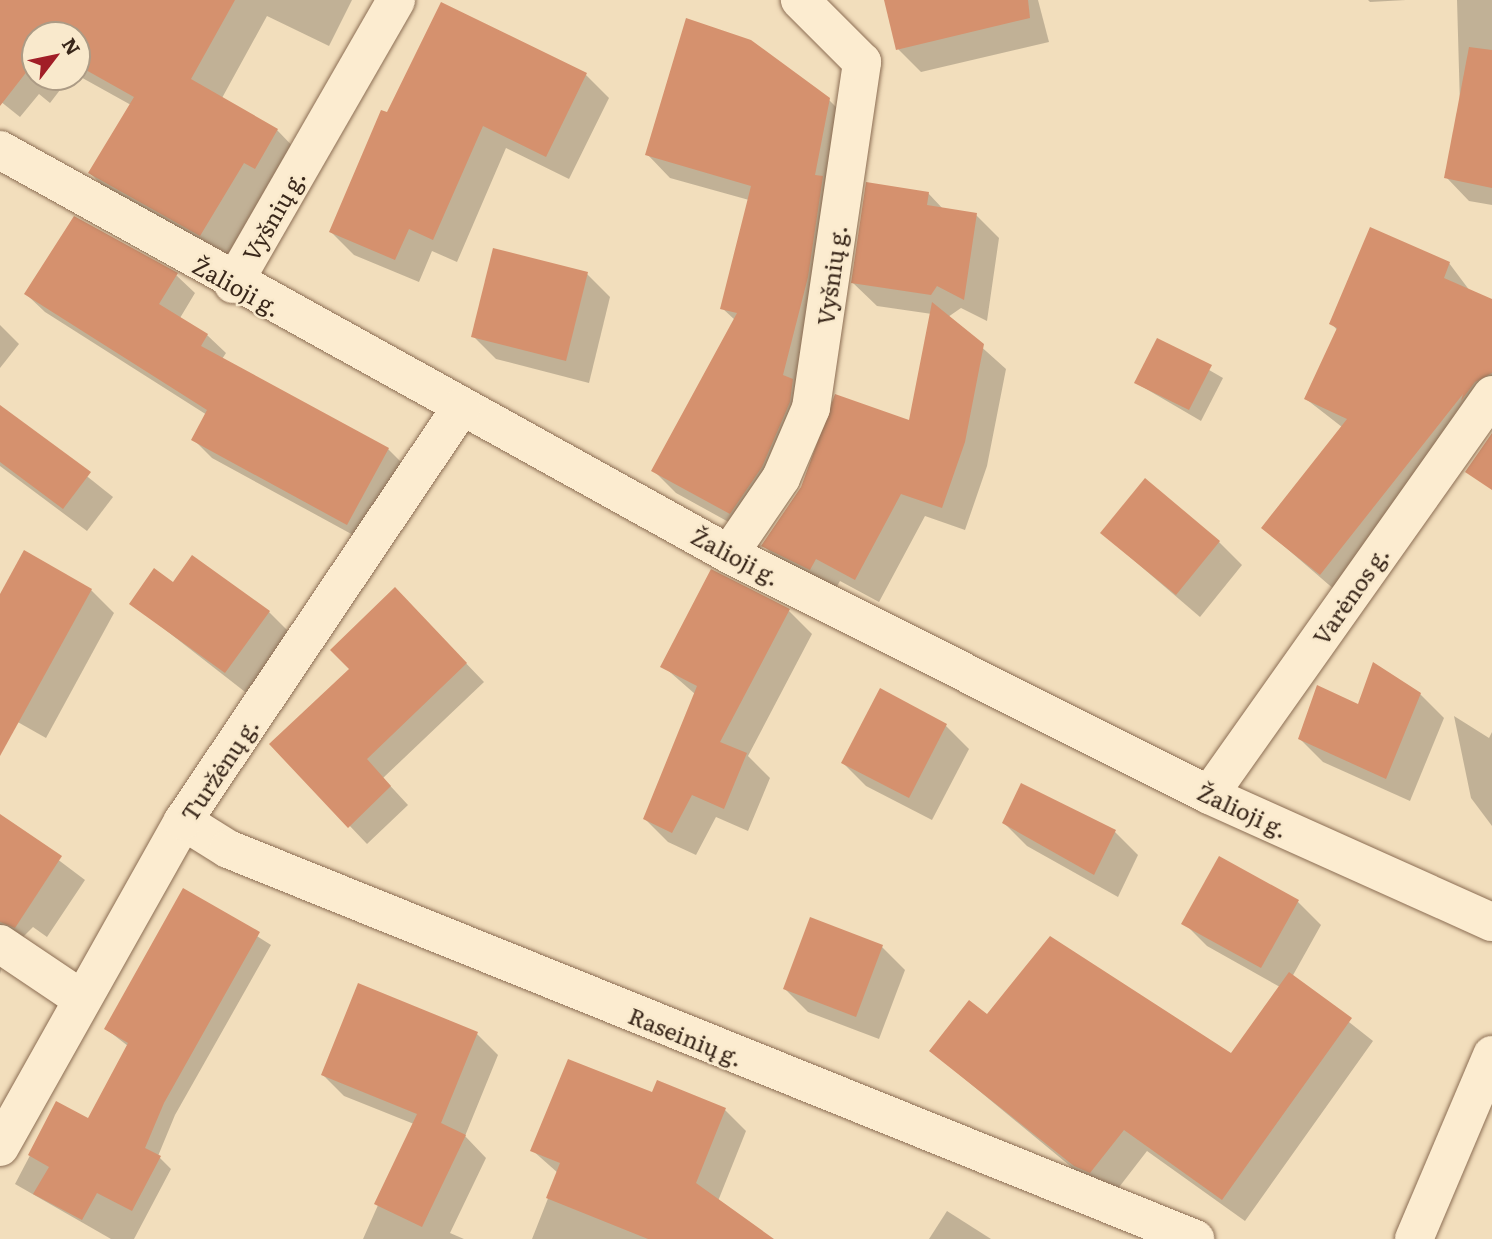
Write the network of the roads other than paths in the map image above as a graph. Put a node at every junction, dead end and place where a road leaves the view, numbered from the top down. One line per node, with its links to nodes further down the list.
1 (396, 0): 4 (street, Vyšnių g.)
2 (800, 0): 7 (street, Vyšnių g.)
3 (0, 150): 4 (street, Žalioji g.)
4 (233, 285): 6 (street, Žalioji g.)
5 (1492, 395): 8 (street, Varėnos g.)
6 (461, 406): 7 (street, Žalioji g.); 9 (street, Turžėnų g.)
7 (729, 554): 8 (street, Žalioji g.)
8 (1209, 795): 10 (street, Žalioji g.)
9 (183, 821): 12 (street, Turžėnų g.); 15 (street, Raseinių g.)
10 (1492, 922)
11 (0, 944): 12 (street)
12 (79, 997): 14 (street, Turžėnų g.)
13 (1492, 1055): 16 (street)
14 (0, 1147)
15 (1195, 1239)
16 (1414, 1239)

